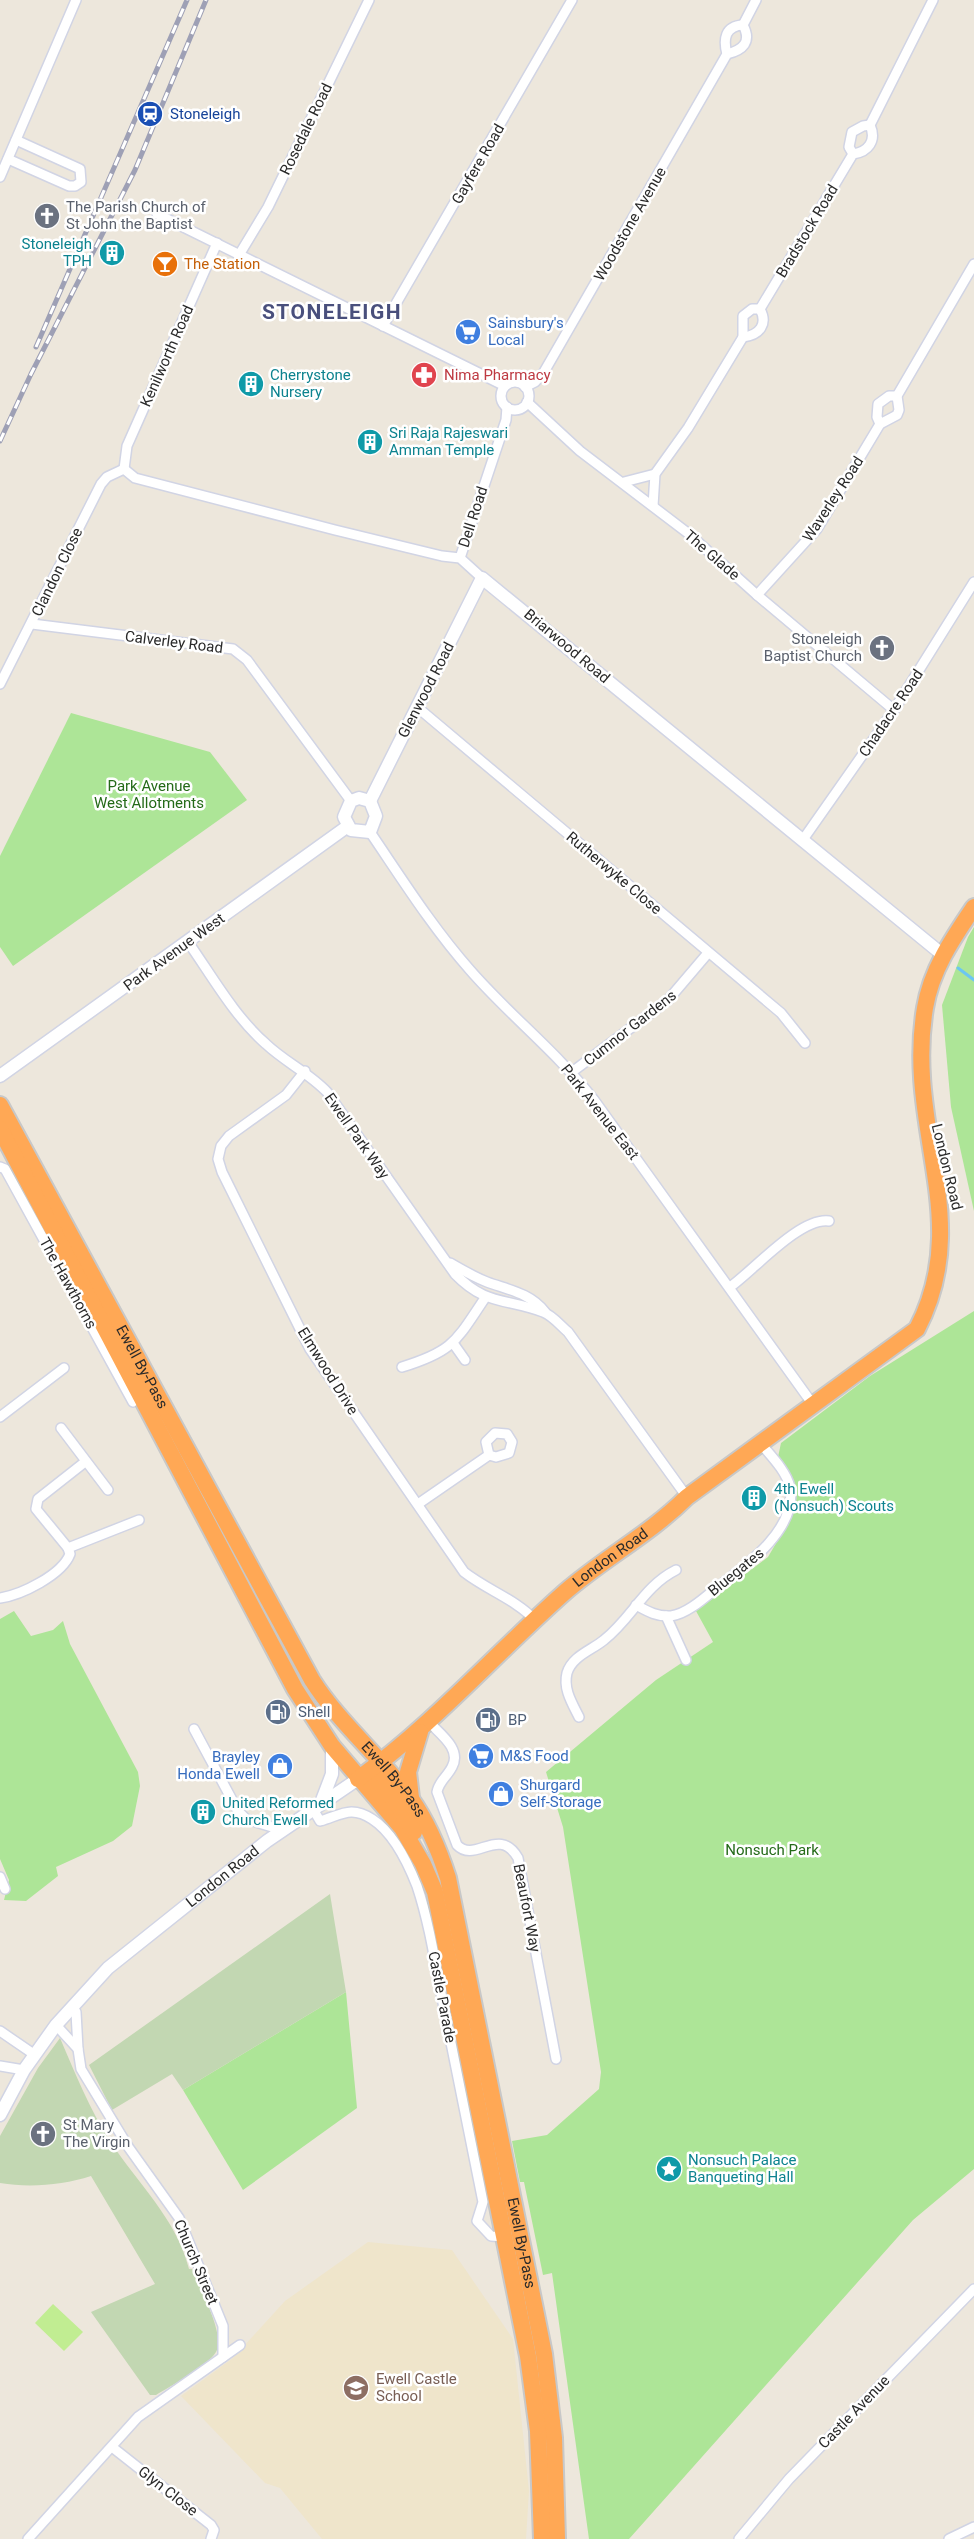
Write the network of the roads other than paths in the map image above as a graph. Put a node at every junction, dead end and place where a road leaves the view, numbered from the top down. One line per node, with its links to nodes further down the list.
1 (76, 0): 9 (street)
2 (369, 0): 15 (street, Rosedale Road)
3 (572, 0): 18 (street, Gayfere Road)
4 (756, 0): 6 (street, Woodstone Avenue)
5 (933, 0): 8 (street, Bradstock Road)
6 (743, 25): 7 (street, Woodstone Avenue); 7 (street, Woodstone Avenue)
7 (727, 54): 21 (street, Woodstone Avenue)
8 (870, 125): 10 (street, Bradstock Road); 10 (street, Bradstock Road)
9 (16, 140): 11 (street); 11 (street)
10 (853, 154): 17 (street, Bradstock Road)
11 (8, 159): 12 (street)
12 (0, 177)
13 (157, 214): 14 (street)
14 (217, 243): 15 (street); 26 (street, Kenilworth Road)
15 (240, 255): 18 (street)
16 (974, 264): 22 (street, Waverley Road)
17 (760, 309): 19 (street, Bradstock Road); 19 (street, Bradstock Road)
18 (384, 326): 20 (street)
19 (743, 337): 27 (street, Bradstock Road)
20 (505, 386): 21 (street); 24 (street)
21 (525, 387): 23 (street)
22 (897, 396): 25 (street, Waverley Road); 25 (street, Waverley Road)
23 (526, 402): 24 (street); 28 (street, The Glade)
24 (507, 407): 30 (street, Dell Road)
25 (880, 424): 33 (street, Waverley Road)
26 (124, 469): 30 (street); 34 (street, Clandon Close)
27 (655, 474): 28 (street); 29 (street)
28 (624, 482): 29 (street, The Glade)
29 (653, 506): 33 (street, The Glade)
30 (460, 558): 31 (street, Briarwood Road)
31 (482, 578): 36 (street, Glenwood Road); 42 (street, Briarwood Road)
32 (974, 582): 37 (street, Chadacre Road)
33 (757, 596): 37 (street, The Glade)
34 (32, 624): 35 (street, Clandon Close); 38 (street, Calverley Road)
35 (0, 684)
36 (417, 707): 39 (street, Glenwood Road); 45 (street, Rutherwyke Close)
37 (894, 710): 42 (street, Chadacre Road)
38 (351, 801): 39 (street); 40 (street)
39 (369, 801): 41 (street)
40 (348, 826): 41 (street); 44 (street, Park Avenue West)
41 (370, 832): 49 (street, Park Avenue East)
42 (802, 841): 46 (street, Briarwood Road)
43 (974, 906): 46 (highway, London Road)
44 (188, 942): 48 (street, Ewell Park Way); 50 (street, Park Avenue West)
45 (708, 953): 47 (street, Rutherwyke Close); 49 (street, Cumnor Gardens)
46 (943, 955): 54 (highway, London Road)
47 (805, 1044)
48 (305, 1071): 56 (street, Ewell Park Way); 74 (street, Elmwood Drive)
49 (572, 1072): 58 (street, Park Avenue East)
50 (0, 1076)
51 (0, 1105): 83 (highway, Ewell By-Pass)
52 (0, 1129): 87 (highway, Ewell By-Pass)
53 (0, 1167): 65 (street, The Hawthorns)
54 (954, 1186)
55 (829, 1221): 58 (street)
56 (445, 1260): 59 (street, Ewell Park Way); 60 (street, Ewell Park Way)
57 (953, 1269): 66 (highway, London Road)
58 (730, 1287): 66 (street, Park Avenue East)
59 (485, 1298): 60 (street, Ewell Park Way); 61 (street)
60 (545, 1312): 73 (street, Ewell Park Way)
61 (453, 1343): 62 (street); 63 (street)
62 (465, 1360)
63 (402, 1367)
64 (64, 1368): 67 (street)
65 (133, 1402)
66 (814, 1406): 69 (highway, London Road)
67 (0, 1417)
68 (61, 1428): 71 (street)
69 (762, 1445): 73 (highway, London Road); 80 (street, Bluegates)
70 (489, 1455): 74 (street)
71 (85, 1462): 72 (street); 76 (street)
72 (108, 1490)
73 (687, 1497): 81 (highway, London Road)
74 (418, 1504): 81 (street, Elmwood Drive)
75 (139, 1520): 76 (street)
76 (68, 1548): 78 (street)
77 (676, 1570): 79 (street)
78 (0, 1598)
79 (636, 1605): 80 (street); 84 (street)
80 (666, 1616): 82 (street)
81 (535, 1620): 85 (highway, London Road)
82 (686, 1660)
83 (328, 1704): 88 (highway, Ewell By-Pass); 89 (highway)
84 (579, 1717)
85 (425, 1726): 88 (highway, London Road); 90 (highway); 103 (street, Beaufort Way)
86 (194, 1729): 92 (street)
87 (332, 1746): 89 (highway, Ewell By-Pass); 91 (street)
88 (380, 1763): 89 (highway, London Road); 90 (highway, Ewell By-Pass); 93 (highway)
89 (358, 1779): 91 (street, London Road); 93 (highway, Ewell By-Pass)
90 (411, 1798): 116 (highway, Ewell By-Pass)
91 (316, 1807): 92 (street, London Road); 96 (street, Castle Parade)
92 (282, 1830): 98 (street, London Road)
93 (423, 1864): 97 (highway, Ewell By-Pass)
94 (0, 1877): 95 (street)
95 (4, 1889)
96 (429, 1931): 97 (street); 107 (street, Castle Parade)
97 (450, 1961): 107 (highway, Ewell By-Pass)
98 (72, 2006): 99 (street, London Road); 101 (street, Church Street)
99 (56, 2025): 101 (street, Church Street); 102 (street, London Road)
100 (0, 2031): 102 (street)
101 (78, 2049): 110 (street, Church Street)
102 (35, 2055): 105 (street, London Road)
103 (556, 2059)
104 (0, 2066): 105 (street)
105 (24, 2070): 106 (street, London Road)
106 (0, 2115)
107 (504, 2237): 115 (highway, Ewell By-Pass)
108 (974, 2289): 117 (street, Castle Avenue)
109 (240, 2345): 110 (street)
110 (223, 2357): 111 (street)
111 (112, 2447): 113 (street); 114 (street, Glyn Close)
112 (974, 2527): 118 (street)
113 (28, 2539)
114 (211, 2539)
115 (542, 2539)
116 (557, 2539)
117 (739, 2539)
118 (949, 2539)

